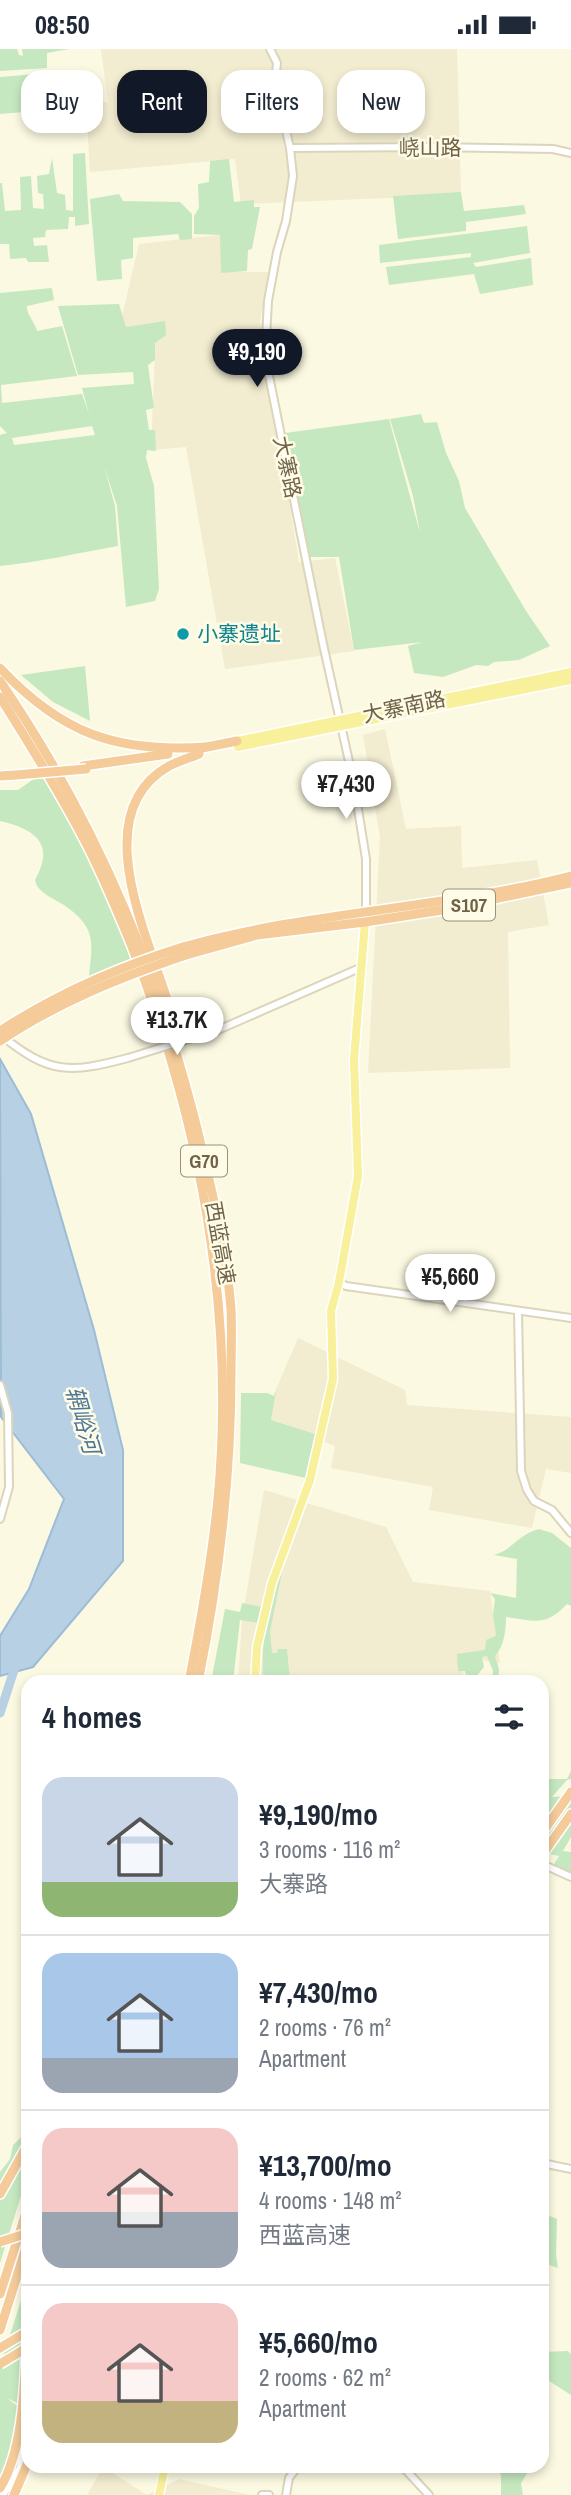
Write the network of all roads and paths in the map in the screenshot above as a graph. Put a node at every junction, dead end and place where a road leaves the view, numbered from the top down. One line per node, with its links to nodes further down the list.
1 (270, 49): 2 (street, 大寨路)
2 (290, 149): 3 (street, 峣山路); 10 (street, 大寨路)
3 (571, 153)
4 (0, 668): 13 (highway)
5 (571, 672): 10 (main road, 大寨南路)
6 (571, 680): 10 (main road, 大寨南路)
7 (0, 681): 22 (highway, 西蓝高速 / G70)
8 (0, 697): 12 (highway, 西蓝高速 / G70)
9 (0, 704): 12 (highway)
10 (340, 724): 11 (main road, 大寨南路); 17 (street, 大寨路)
11 (237, 744): 13 (highway)
12 (30, 745): 29 (highway, 西蓝高速 / G70)
13 (203, 751): 14 (highway, bridge); 22 (highway)
14 (0, 774)
15 (571, 876): 17 (highway, S107)
16 (571, 883): 17 (highway, S107)
17 (365, 918): 18 (highway, S107); 19 (main road)
18 (184, 951): 20 (highway, S107, bridge); 21 (highway, S107, bridge)
19 (362, 967): 20 (street, bridge); 23 (main road)
20 (0, 1033)
21 (0, 1041)
22 (188, 1096): 30 (highway, 西蓝高速 / G70)
23 (339, 1282): 24 (street); 31 (main road)
24 (518, 1311): 25 (street); 28 (street)
25 (571, 1318)
26 (0, 1385): 27 (street)
27 (0, 1519)
28 (571, 1533)
29 (190, 1675)
30 (199, 1675)
31 (255, 1675)
32 (571, 1792): 34 (highway)
33 (571, 1814): 35 (highway)
34 (549, 1823)
35 (549, 1845)
36 (549, 1867): 37 (street)
37 (571, 1877)
38 (21, 2156): 41 (highway)
39 (549, 2164): 40 (street)
40 (571, 2169)
41 (0, 2194)
42 (21, 2228): 46 (highway)
43 (21, 2235): 44 (highway, bridge)
44 (0, 2242)
45 (21, 2263): 47 (highway)
46 (0, 2294)
47 (0, 2330)
48 (21, 2336): 49 (highway, bridge)
49 (0, 2348)
50 (21, 2350): 51 (highway, bridge)
51 (0, 2364)
52 (21, 2419): 58 (highway)
53 (21, 2461): 59 (street)
54 (23, 2473): 60 (highway)
55 (164, 2473): 61 (main road)
56 (293, 2473): 64 (street)
57 (409, 2473): 65 (street)
58 (0, 2488)
59 (3, 2495)
60 (14, 2495)
61 (159, 2495)
62 (262, 2495): 63 (street)
63 (269, 2495)
64 (286, 2495)
65 (429, 2495)

